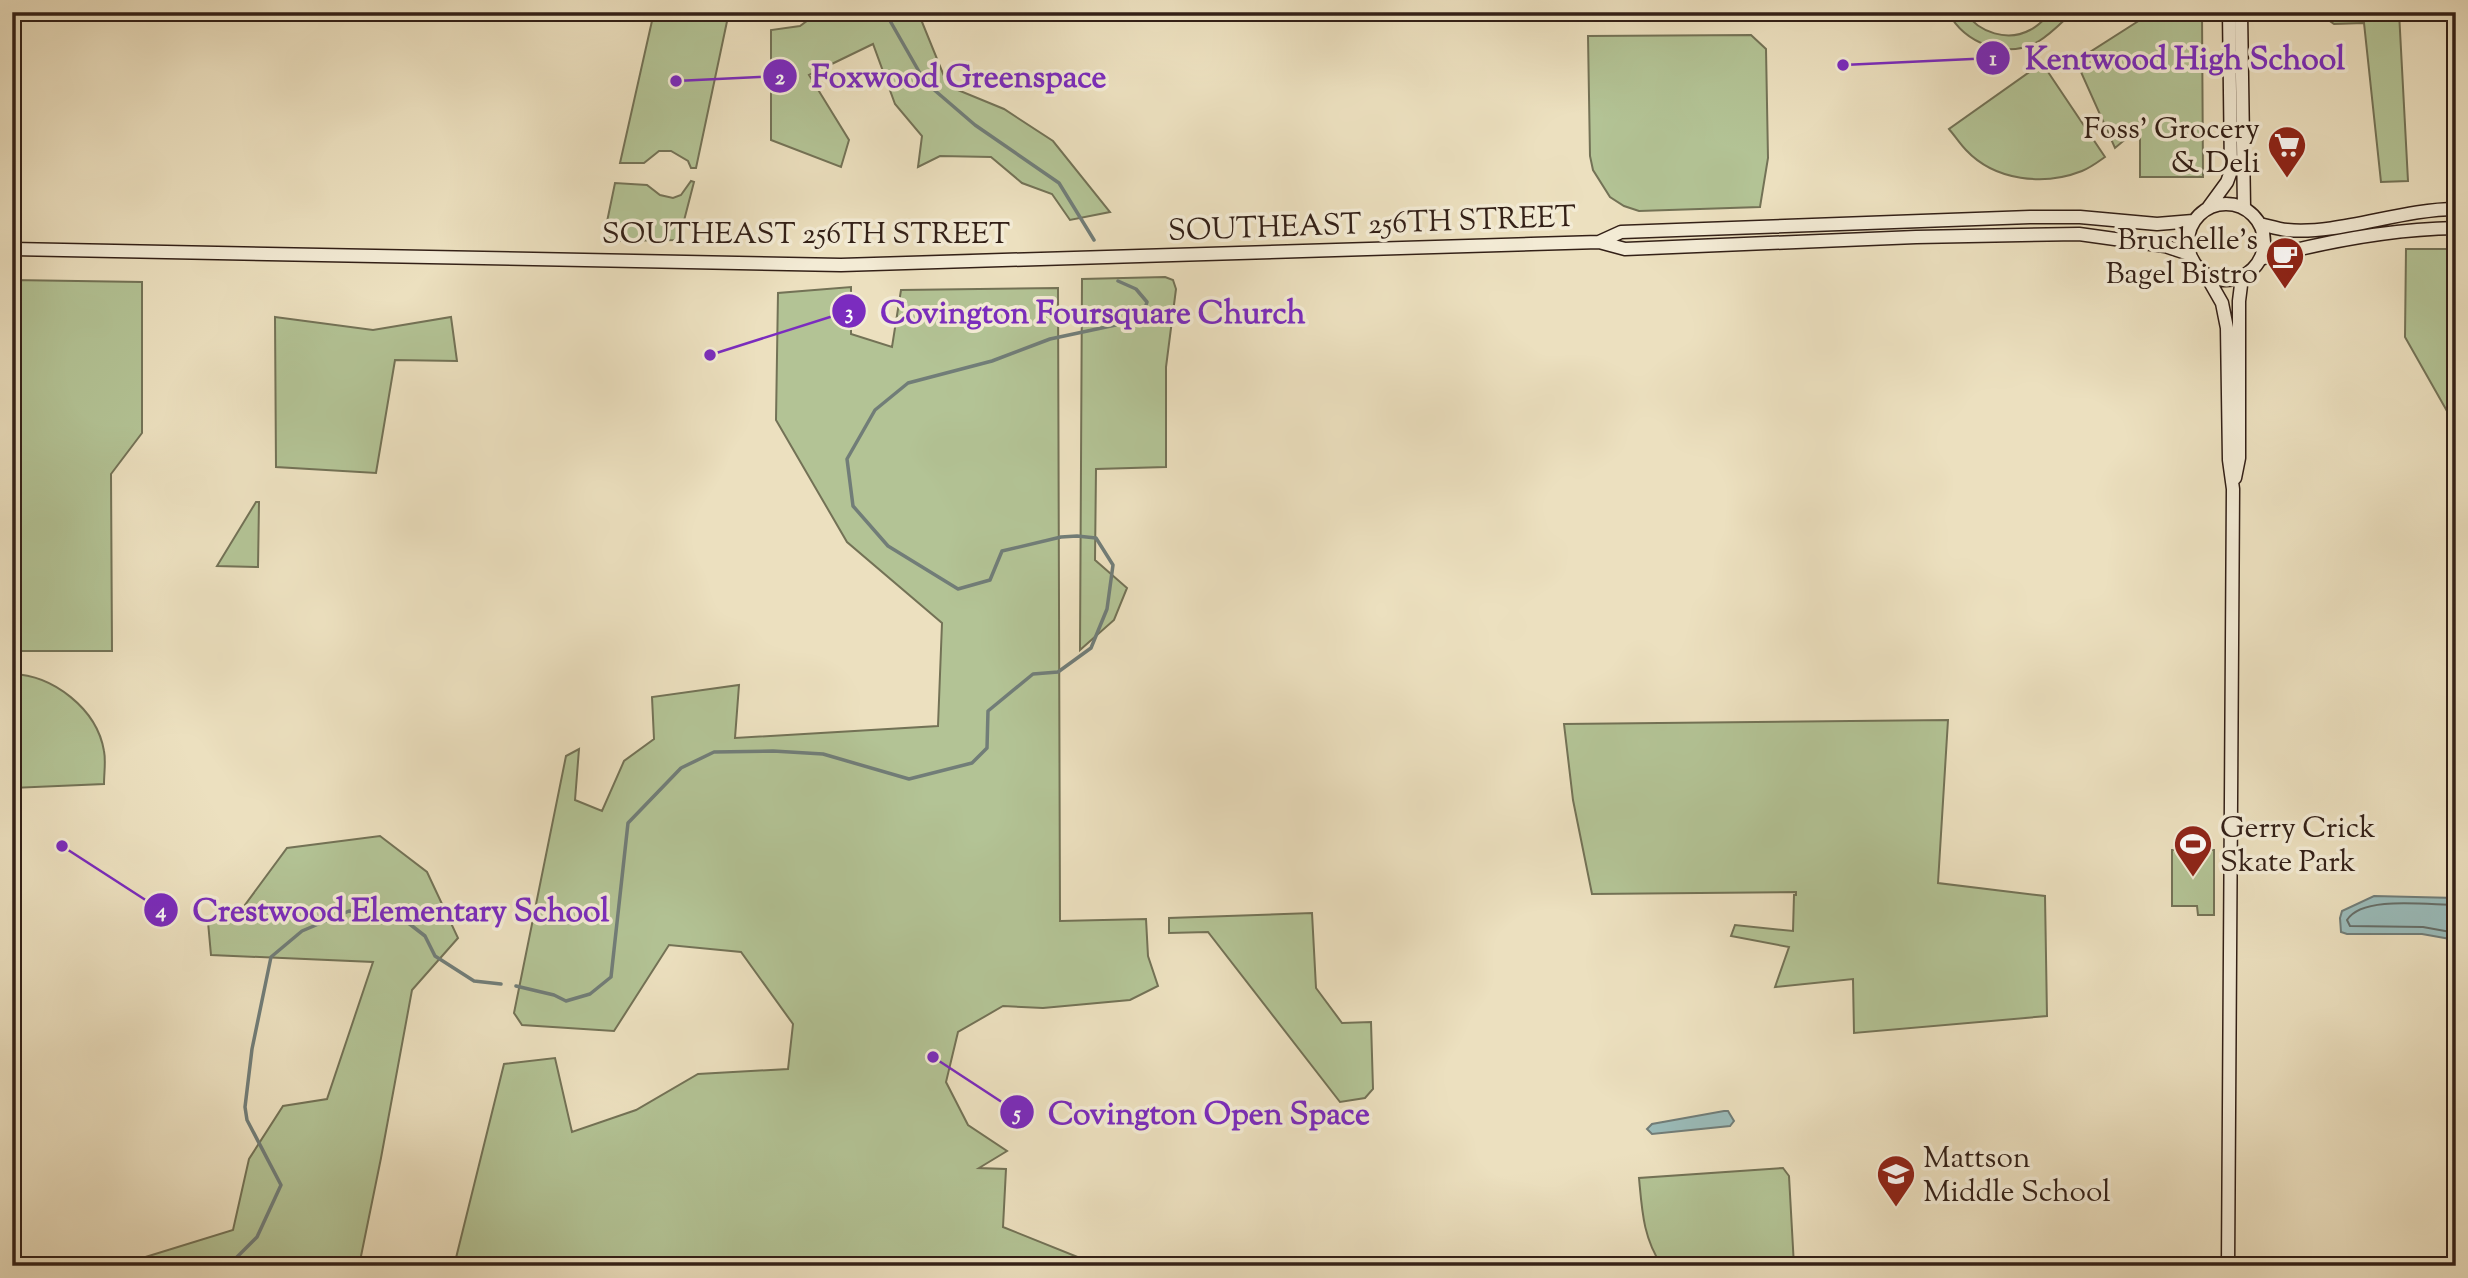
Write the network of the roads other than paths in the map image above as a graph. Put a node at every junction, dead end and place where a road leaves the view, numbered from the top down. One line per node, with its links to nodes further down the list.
1 (2229, 12): 3 (main road)
2 (2241, 12): 4 (main road)
3 (2208, 208): 4 (main road); 7 (main road)
4 (2244, 208): 8 (main road)
5 (2456, 209): 8 (main road)
6 (1974, 218): 7 (main road, SOUTHEAST 256TH STREET); 10 (main road); 11 (main road, SOUTHEAST 256TH STREET)
7 (2193, 221): 13 (main road)
8 (2260, 224): 14 (main road)
9 (2456, 228): 14 (main road)
10 (1957, 236): 11 (main road, SOUTHEAST 256TH STREET); 13 (main road, SOUTHEAST 256TH STREET)
11 (1599, 243): 12 (main road, SOUTHEAST 256TH STREET)
12 (12, 249)
13 (2189, 254): 15 (main road)
14 (2260, 259): 16 (main road)
15 (2206, 275): 16 (main road); 17 (main road)
16 (2242, 277): 17 (main road)
17 (2234, 489): 18 (main road)
18 (2228, 1266)

